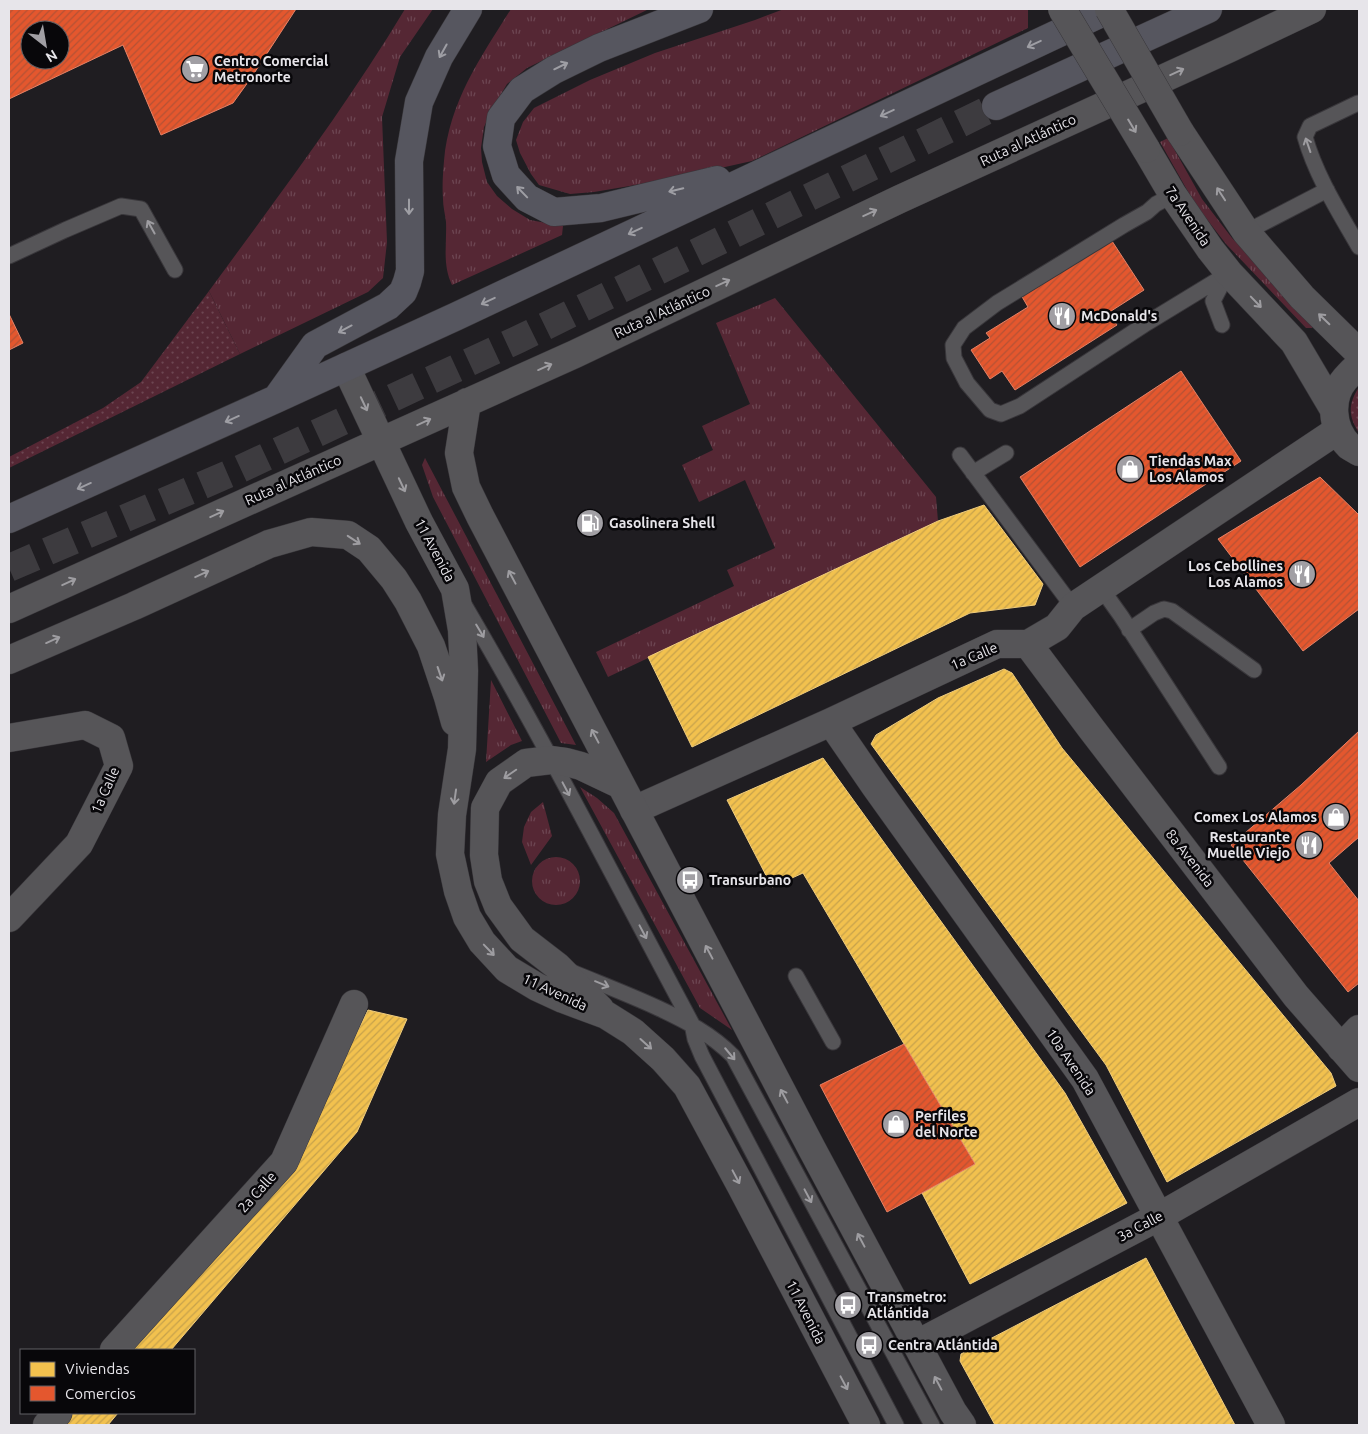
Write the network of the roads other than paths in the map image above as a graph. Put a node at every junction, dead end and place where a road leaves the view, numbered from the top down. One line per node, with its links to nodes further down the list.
1 (468, 9): 22 (highway, one-way to 22)
2 (699, 9): 7 (highway)
3 (1062, 9): 12 (main road, 7a Avenida, one-way to 12, bridge)
4 (1110, 9): 10 (highway, one-way to 10); 13 (main road, one-way to 4, bridge)
5 (1208, 9): 9 (highway)
6 (1312, 9): 23 (main road, Ruta al Atlántico, one-way to 6)
7 (665, 16): 10 (highway, one-way to 7)
8 (1358, 104): 11 (lane, one-way to 8)
9 (996, 106)
10 (774, 166): 21 (highway, one-way to 21)
11 (1327, 190): 13 (lane); 14 (lane)
12 (1173, 195): 17 (main road, 7a Avenida); 17 (lane)
13 (1246, 232): 19 (main road, one-way to 13)
14 (1359, 247)
15 (9, 256): 16 (lane, one-way to 15)
16 (175, 270)
17 (1228, 273): 18 (lane); 24 (main road, 7a Avenida, one-way to 24)
18 (1222, 325)
19 (1359, 353)
20 (1359, 366): 24 (main road)
21 (346, 367): 22 (highway); 25 (main road, 11 Avenida, one-way to 25)
22 (276, 399): 30 (highway, one-way to 30)
23 (467, 402): 25 (main road, Ruta al Atlántico, one-way to 23); 44 (main road, one-way to 23)
24 (1335, 419): 26 (main road, 7a Avenida); 31 (main road)
25 (381, 441): 32 (main road, 11 Avenida, one-way to 32); 34 (main road, Ruta al Atlántico, one-way to 25)
26 (1359, 452)
27 (1006, 453): 29 (lane)
28 (960, 455): 29 (lane)
29 (973, 473): 33 (lane)
30 (9, 520)
31 (1101, 588): 33 (main road); 35 (lane)
32 (455, 589): 41 (main road, 11 Avenida); 42 (lane, one-way to 42)
33 (1073, 607): 36 (main road)
34 (9, 609)
35 (1129, 630): 38 (lane); 43 (lane)
36 (1028, 644): 39 (main road, 1a Calle); 52 (main road, 8a Avenida)
37 (9, 660): 41 (main road, one-way to 41)
38 (1254, 670)
39 (831, 722): 45 (main road, 1a Calle); 56 (main road, 10a Avenida)
40 (9, 738): 46 (main road, 1a Calle)
41 (462, 749): 50 (main road, 11 Avenida, one-way to 50)
42 (551, 760): 44 (main road); 47 (main road, one-way to 47); 51 (lane, one-way to 51)
43 (1219, 767)
44 (621, 785): 45 (main road)
45 (634, 810): 58 (main road, one-way to 45)
46 (9, 918)
47 (557, 966): 50 (main road); 51 (lane, one-way to 51)
48 (796, 976): 53 (lane)
49 (354, 1004): 60 (main road, 2a Calle)
50 (606, 1015): 57 (main road, 11 Avenida, one-way to 57)
51 (692, 1024): 59 (lane); 65 (lane, one-way to 65)
52 (1350, 1038): 54 (main road, 8a Avenida)
53 (833, 1042)
54 (1359, 1068)
55 (1359, 1102): 56 (main road, 3a Calle)
56 (1160, 1216): 58 (main road, 3a Calle); 67 (main road, 10a Avenida)
57 (822, 1341): 59 (lane); 63 (main road, 11 Avenida, one-way to 63)
58 (916, 1344): 66 (main road, one-way to 58)
59 (856, 1348): 64 (lane)
60 (115, 1349)
61 (57, 1414): 62 (main road)
62 (47, 1425)
63 (866, 1425)
64 (896, 1425)
65 (932, 1425)
66 (962, 1425)
67 (1271, 1425)

